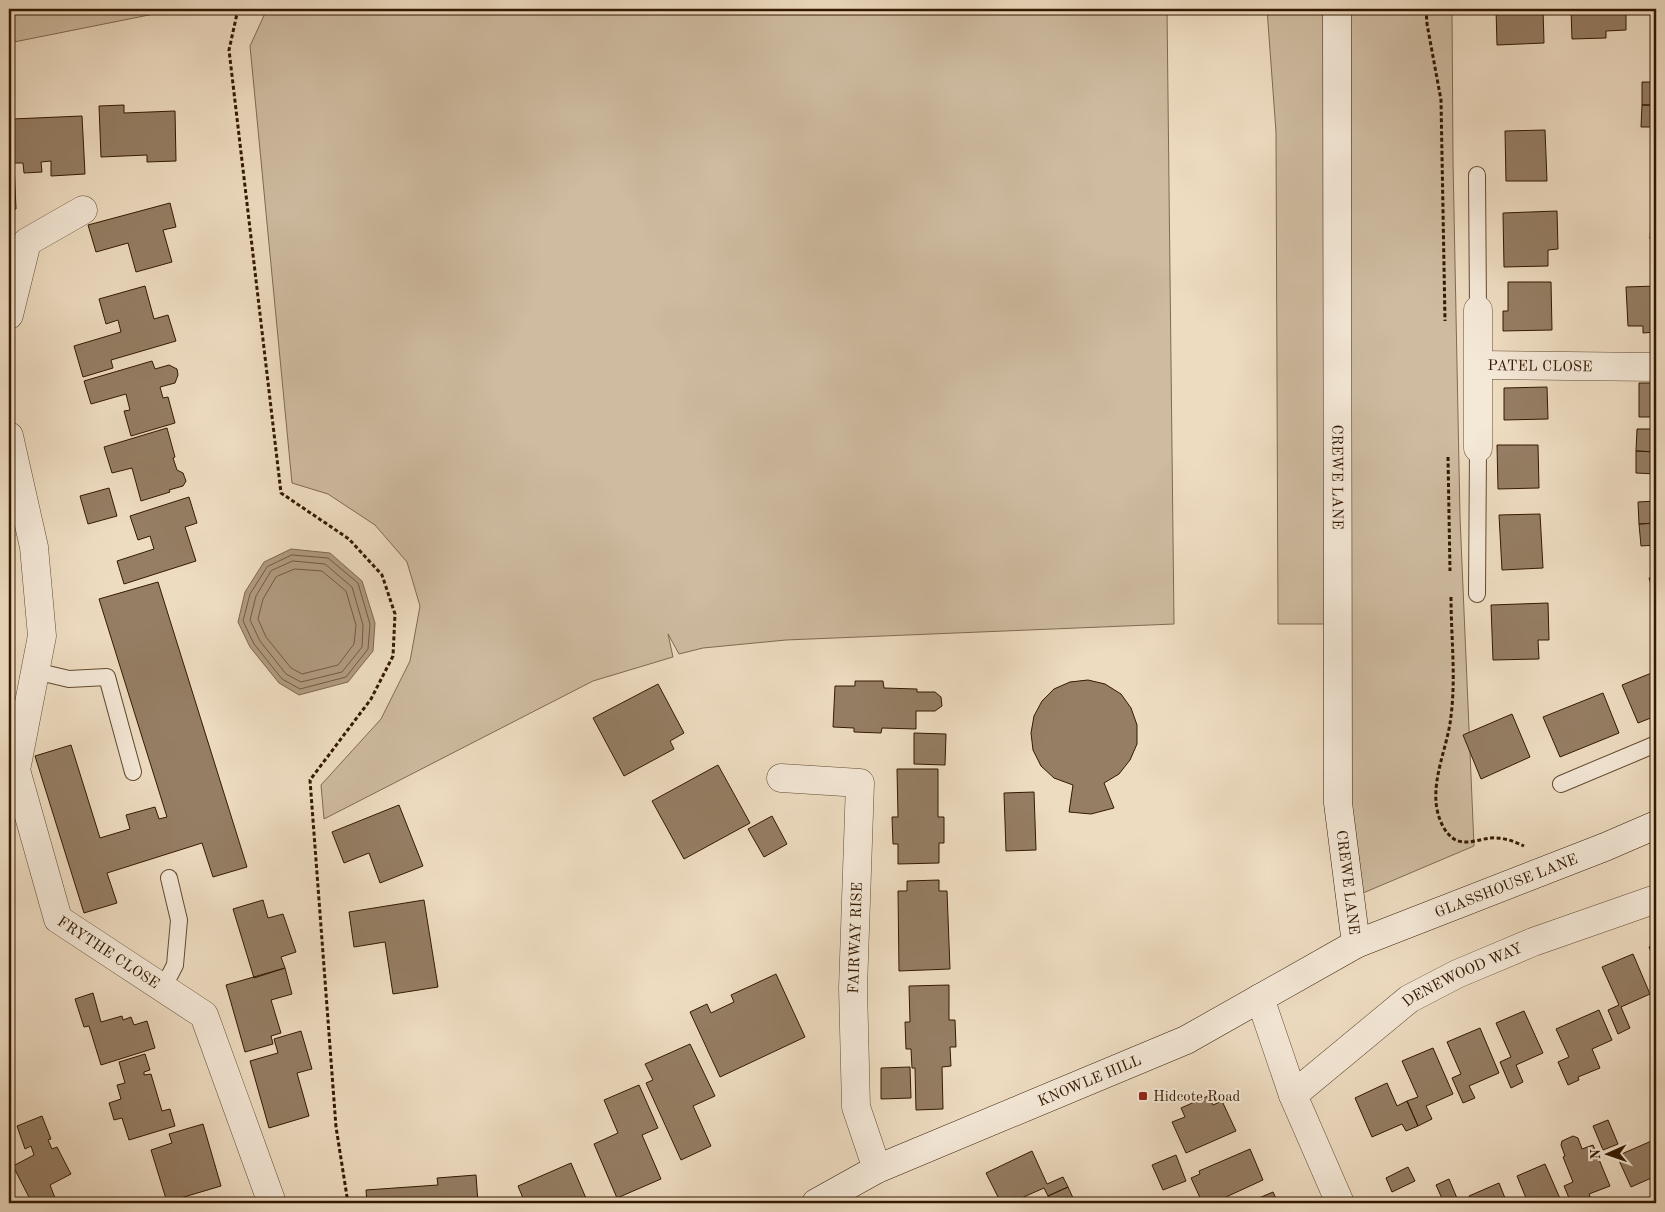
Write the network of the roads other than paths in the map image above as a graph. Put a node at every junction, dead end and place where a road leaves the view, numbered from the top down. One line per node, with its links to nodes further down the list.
1 (1337, 9): 19 (street, CREWE LANE)
2 (1478, 176): 4 (lane)
3 (83, 210): 5 (street)
4 (1478, 310): 6 (street, PATEL CLOSE)
5 (9, 315)
6 (1479, 365): 7 (street, PATEL CLOSE); 9 (street)
7 (1656, 367)
8 (9, 436): 11 (street, FRYTHE CLOSE)
9 (1478, 448): 10 (lane)
10 (1477, 594)
11 (35, 671): 13 (lane); 20 (street, FRYTHE CLOSE)
12 (1656, 744): 15 (lane)
13 (133, 772)
14 (781, 778): 23 (street, FAIRWAY RISE)
15 (1561, 784)
16 (1656, 825): 19 (street, GLASSHOUSE LANE)
17 (169, 878): 20 (lane)
18 (1656, 899): 22 (street, DENEWOOD WAY)
19 (1356, 944): 21 (street, KNOWLE HILL)
20 (163, 988): 24 (street, FRYTHE CLOSE)
21 (1260, 998): 22 (street); 23 (street, KNOWLE HILL)
22 (1293, 1095): 26 (street)
23 (877, 1169): 25 (street, KNOWLE HILL)
24 (272, 1203)
25 (816, 1203)
26 (1340, 1203)

